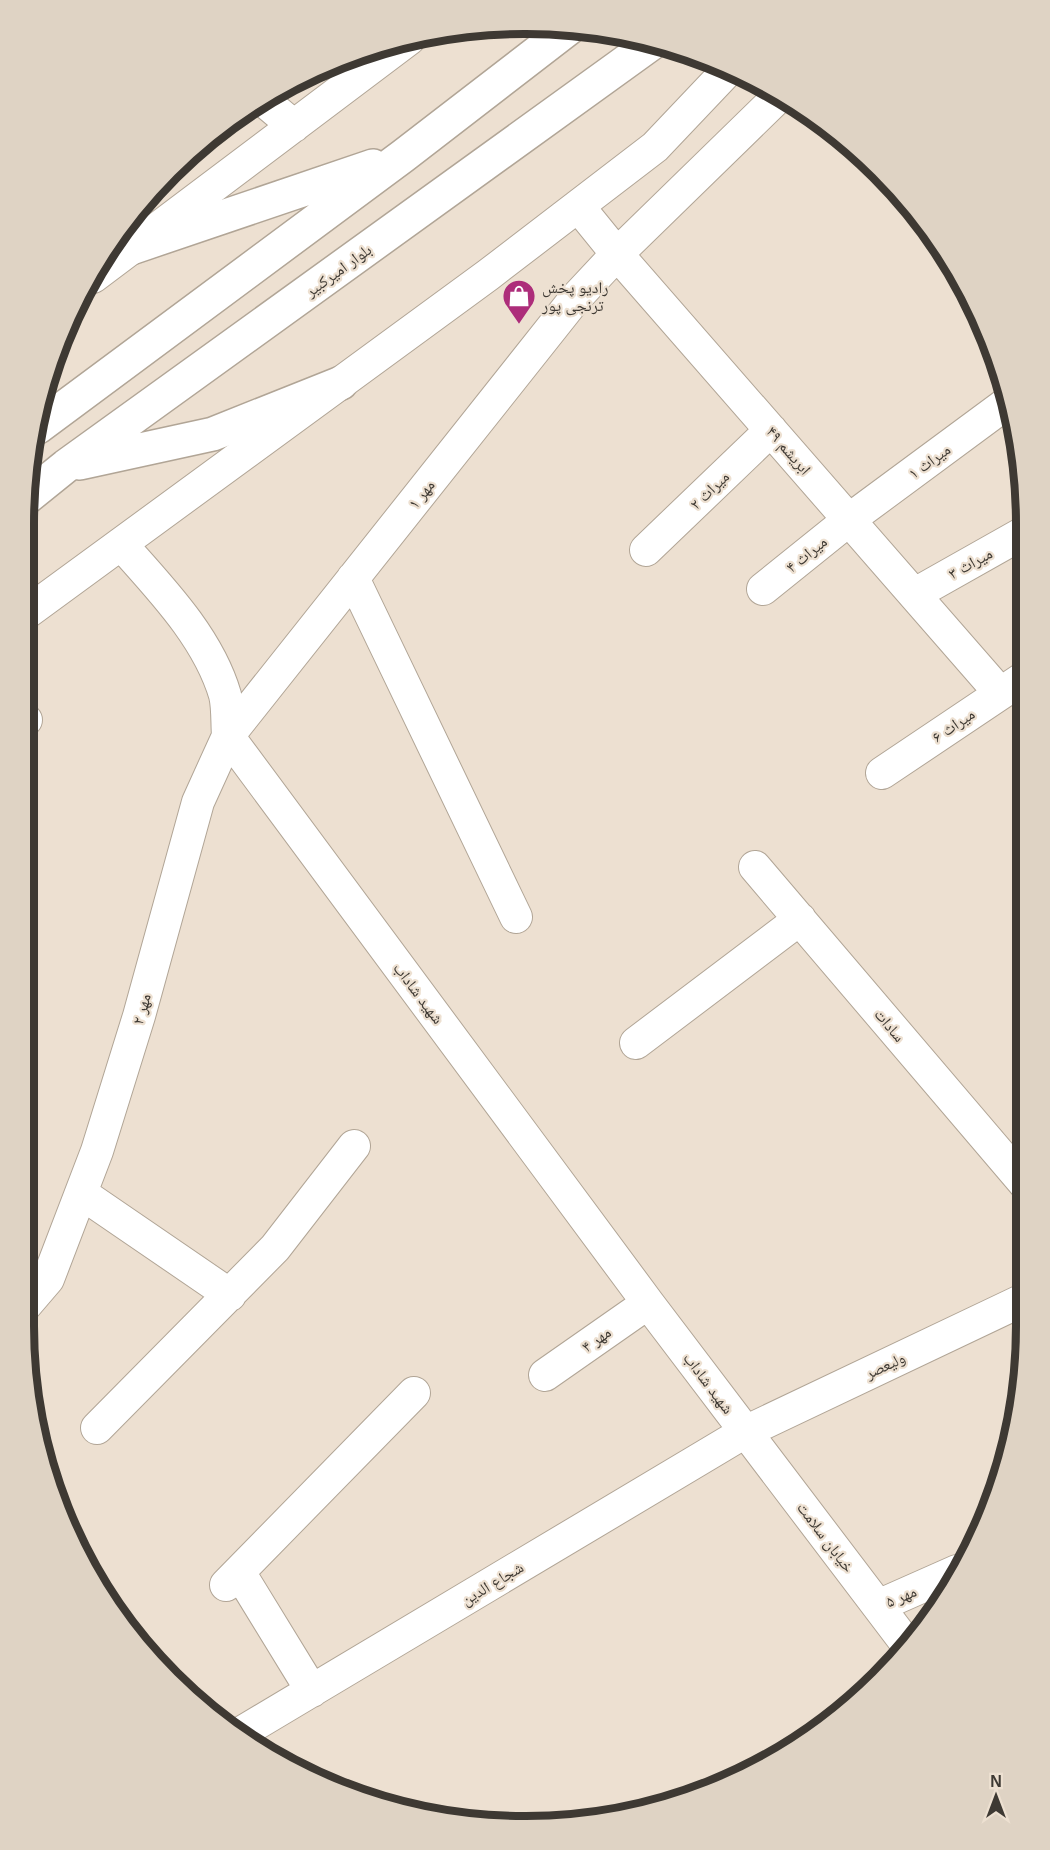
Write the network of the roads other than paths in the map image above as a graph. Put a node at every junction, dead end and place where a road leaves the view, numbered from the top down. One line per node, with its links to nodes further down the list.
1 (558, 36): 8 (main road)
2 (644, 49): 17 (main road, بلوار امیرکبیر)
3 (390, 54): 7 (street)
4 (722, 76): 9 (street)
5 (773, 102): 11 (street, مهر ۱)
6 (270, 106): 7 (street)
7 (294, 126): 10 (street)
8 (404, 156): 10 (main road); 15 (main road)
9 (578, 206): 11 (street, ابریشم ۴۹); 13 (street)
10 (131, 248): 12 (street)
11 (616, 254): 16 (street, ابریشم ۴۹); 23 (street, مهر ۱)
12 (109, 264)
13 (341, 383): 17 (main road); 21 (street)
14 (1001, 407): 19 (street, میراث ۱)
15 (46, 421)
16 (771, 430): 19 (street, ابریشم ۴۹); 22 (street, میراث ۲)
17 (66, 466): 18 (main road, بلوار امیرکبیر)
18 (36, 490)
19 (850, 519): 24 (street, میراث ۴); 25 (street, ابریشم ۴۹)
20 (1016, 537): 25 (street, میراث ۳)
21 (121, 544): 26 (street); 28 (street)
22 (646, 550)
23 (353, 578): 28 (street, مهر ۱); 31 (street)
24 (763, 589)
25 (915, 594): 27 (street, ابریشم ۴۹)
26 (34, 607)
27 (1012, 685): 29 (street, میراث ۶)
28 (228, 736): 36 (street, مهر ۲); 39 (street, شهید شاداب)
29 (882, 773)
30 (755, 867): 32 (street, سادات)
31 (516, 917)
32 (800, 919): 33 (street); 35 (street, سادات)
33 (636, 1043)
34 (354, 1146): 38 (street)
35 (1016, 1173)
36 (81, 1193): 37 (street, مهر ۲); 38 (street)
37 (34, 1295)
38 (230, 1295): 43 (street)
39 (648, 1303): 41 (street, مهر ۴); 44 (street, شهید شاداب)
40 (1016, 1303): 44 (street, ولیعصر)
41 (545, 1375)
42 (414, 1392): 48 (street)
43 (97, 1428)
44 (745, 1431): 46 (street, خیابان سلامت); 48 (street, شجاع الدین)
45 (947, 1576): 46 (street, مهر ۵)
46 (878, 1606): 47 (street, خیابان سلامت)
47 (902, 1638)
48 (312, 1691): 49 (street, شجاع الدین)
49 (247, 1729)

